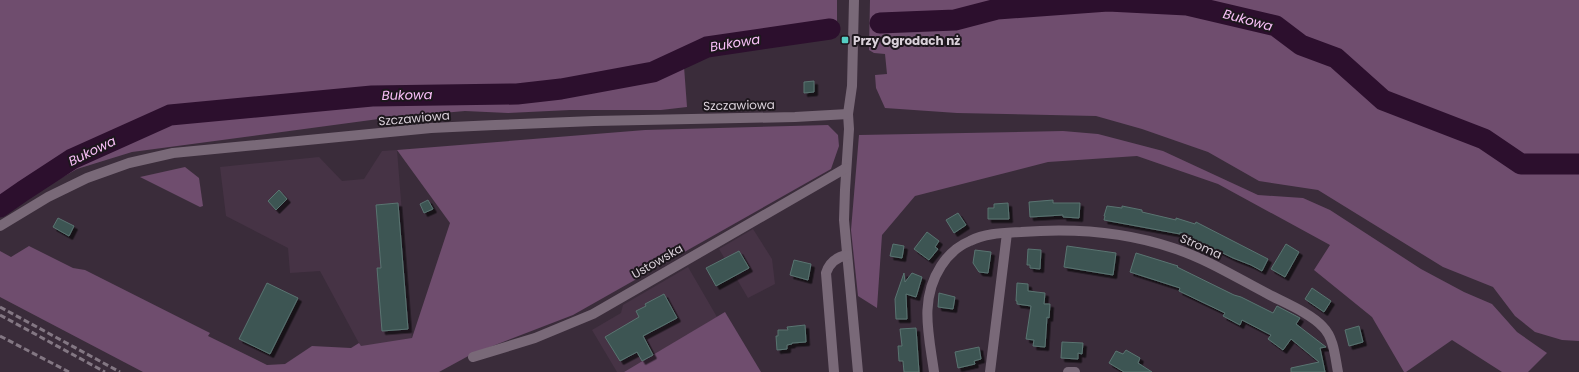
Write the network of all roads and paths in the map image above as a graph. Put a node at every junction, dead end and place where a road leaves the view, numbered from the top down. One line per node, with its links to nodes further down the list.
1 (854, 0): 2 (street)
2 (848, 114): 3 (street); 4 (street, Szczawiowa)
3 (846, 168): 6 (street); 7 (street, Ustowska)
4 (0, 226)
5 (1007, 233): 10 (street, Stroma); 11 (street); 14 (street, Stroma)
6 (847, 255): 8 (street); 9 (street)
7 (472, 357)
8 (834, 372)
9 (858, 372)
10 (934, 372)
11 (990, 372)
12 (1068, 372): 13 (street)
13 (1074, 372)
14 (1338, 372)

